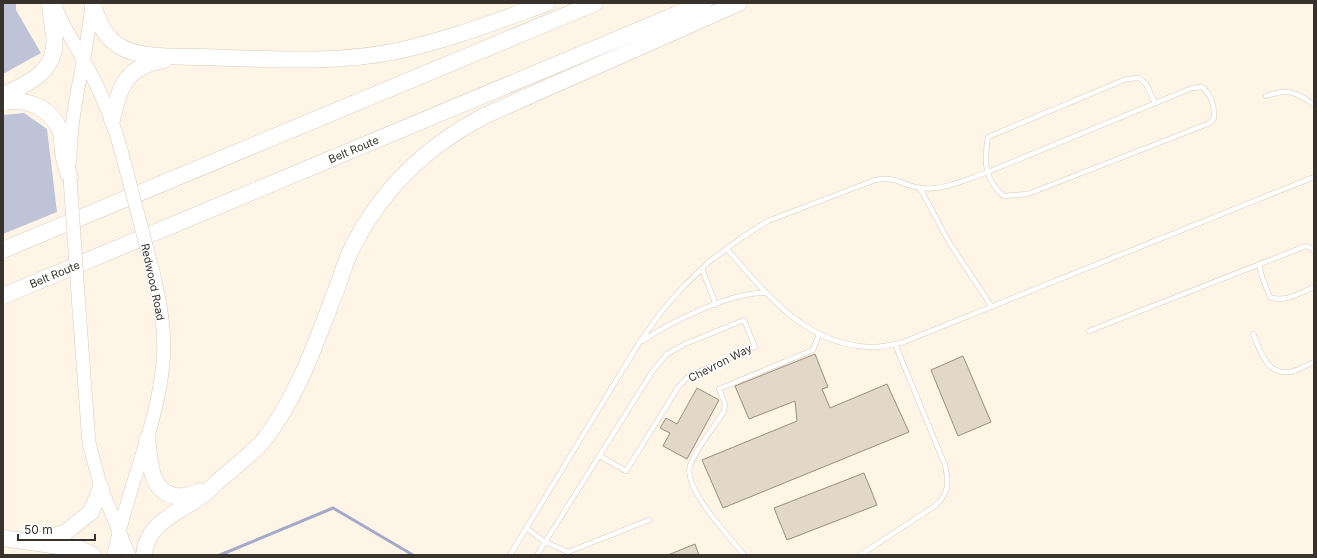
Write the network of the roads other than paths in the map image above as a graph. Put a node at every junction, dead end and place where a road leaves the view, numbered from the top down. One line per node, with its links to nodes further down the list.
1 (50, 3): 10 (highway)
2 (54, 3): 9 (main road, Redwood Road)
3 (92, 3): 8 (highway); 9 (main road)
4 (547, 3): 8 (highway)
5 (595, 3): 21 (highway)
6 (704, 3): 27 (highway, Belt Route)
7 (739, 3): 38 (highway)
8 (182, 57): 15 (highway)
9 (84, 59): 15 (main road, Redwood Road); 18 (main road)
10 (3, 95)
11 (1266, 96): 14 (lane)
12 (3, 102): 18 (highway)
13 (1155, 103): 16 (lane); 16 (lane); 16 (lane)
14 (1314, 105)
15 (112, 120): 36 (main road, Redwood Road, bridge)
16 (988, 172): 19 (lane)
17 (1314, 177): 29 (lane)
18 (70, 178): 39 (main road, bridge)
19 (920, 188): 20 (lane); 29 (lane)
20 (727, 249): 24 (lane); 26 (lane)
21 (3, 250)
22 (1314, 251): 23 (lane)
23 (1259, 264): 25 (lane); 30 (lane)
24 (702, 269): 28 (lane); 33 (lane)
25 (1314, 287)
26 (766, 293): 28 (lane); 31 (lane)
27 (3, 296)
28 (716, 305): 33 (lane)
29 (992, 307): 34 (lane)
30 (1089, 331)
31 (819, 334): 34 (lane); 52 (lane)
32 (1253, 334): 35 (lane)
33 (639, 343): 41 (lane)
34 (895, 344): 53 (lane)
35 (1314, 362)
36 (147, 440): 38 (highway); 42 (main road, Redwood Road)
37 (600, 456): 37 (lane, Chevron Way); 45 (lane, Chevron Way)
38 (223, 477): 49 (highway)
39 (101, 488): 42 (main road); 44 (highway)
40 (649, 520): 45 (lane)
41 (526, 528): 45 (lane); 50 (lane)
42 (120, 534): 47 (main road, Redwood Road); 48 (main road)
43 (3, 538): 44 (highway)
44 (37, 542): 46 (highway)
45 (545, 542): 51 (lane, Chevron Way)
46 (93, 555)
47 (114, 555)
48 (129, 555)
49 (144, 555)
50 (510, 555)
51 (537, 555)
52 (744, 555)
53 (860, 555)

